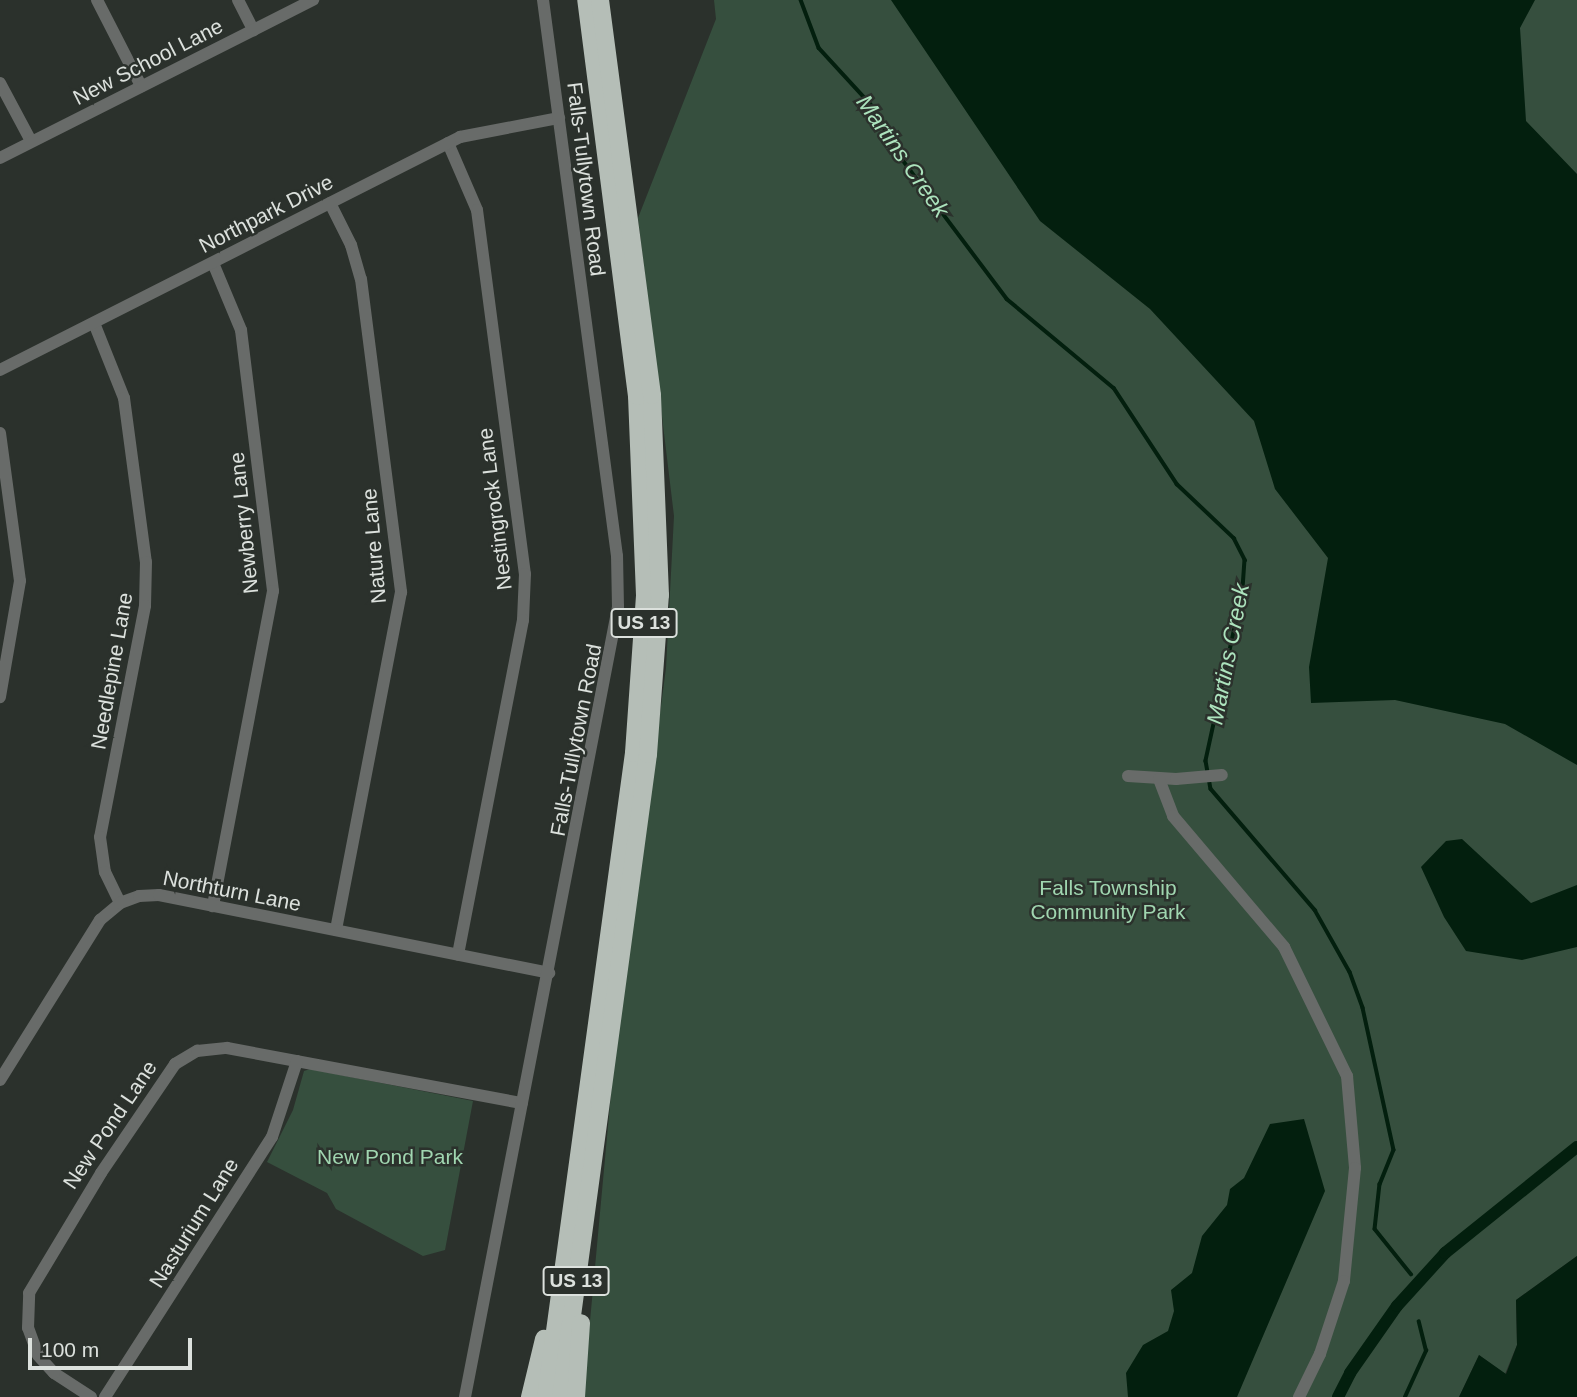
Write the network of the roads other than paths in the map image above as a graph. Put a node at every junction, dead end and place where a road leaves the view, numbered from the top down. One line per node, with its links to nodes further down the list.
1 (97, 0): 9 (street)
2 (238, 0): 7 (street)
3 (313, 0): 7 (street, New School Lane)
4 (543, 0): 10 (street, Falls-Tullytown Road)
5 (586, 0): 32 (highway, US 13)
6 (600, 0): 31 (highway, US 13)
7 (253, 30): 9 (street, New School Lane)
8 (0, 83): 11 (street)
9 (141, 86): 11 (street, New School Lane)
10 (559, 118): 12 (street, Northpark Drive); 27 (street, Falls-Tullytown Road)
11 (30, 142): 13 (street, New School Lane)
12 (448, 143): 14 (street, Northpark Drive); 26 (street, Nestingrock Lane)
13 (0, 158)
14 (330, 203): 15 (street, Northpark Drive); 25 (street, Nature Lane)
15 (213, 263): 16 (street, Northpark Drive); 24 (street, Newberry Lane)
16 (94, 323): 17 (street, Northpark Drive); 23 (street, Needlepine Lane)
17 (0, 370)
18 (0, 433): 19 (street)
19 (0, 697)
20 (1222, 775): 22 (street)
21 (1128, 776): 22 (street)
22 (1160, 779): 40 (street)
23 (120, 903): 24 (street, Northturn Lane); 29 (street)
24 (213, 906): 25 (street, Northturn Lane)
25 (336, 930): 26 (street, Northturn Lane)
26 (458, 955): 27 (street, Northturn Lane)
27 (549, 973): 30 (street, Falls-Tullytown Road)
28 (297, 1061): 30 (street, New Pond Lane); 33 (street, New Pond Lane); 34 (street, Nasturium Lane)
29 (0, 1080)
30 (522, 1103): 35 (street, Falls-Tullytown Road)
31 (592, 1166): 38 (highway, US 13); 39 (highway)
32 (567, 1244): 36 (highway); 37 (highway, US 13)
33 (91, 1397)
34 (105, 1397)
35 (465, 1397)
36 (530, 1397)
37 (546, 1397)
38 (561, 1397)
39 (576, 1397)
40 (1299, 1397)

